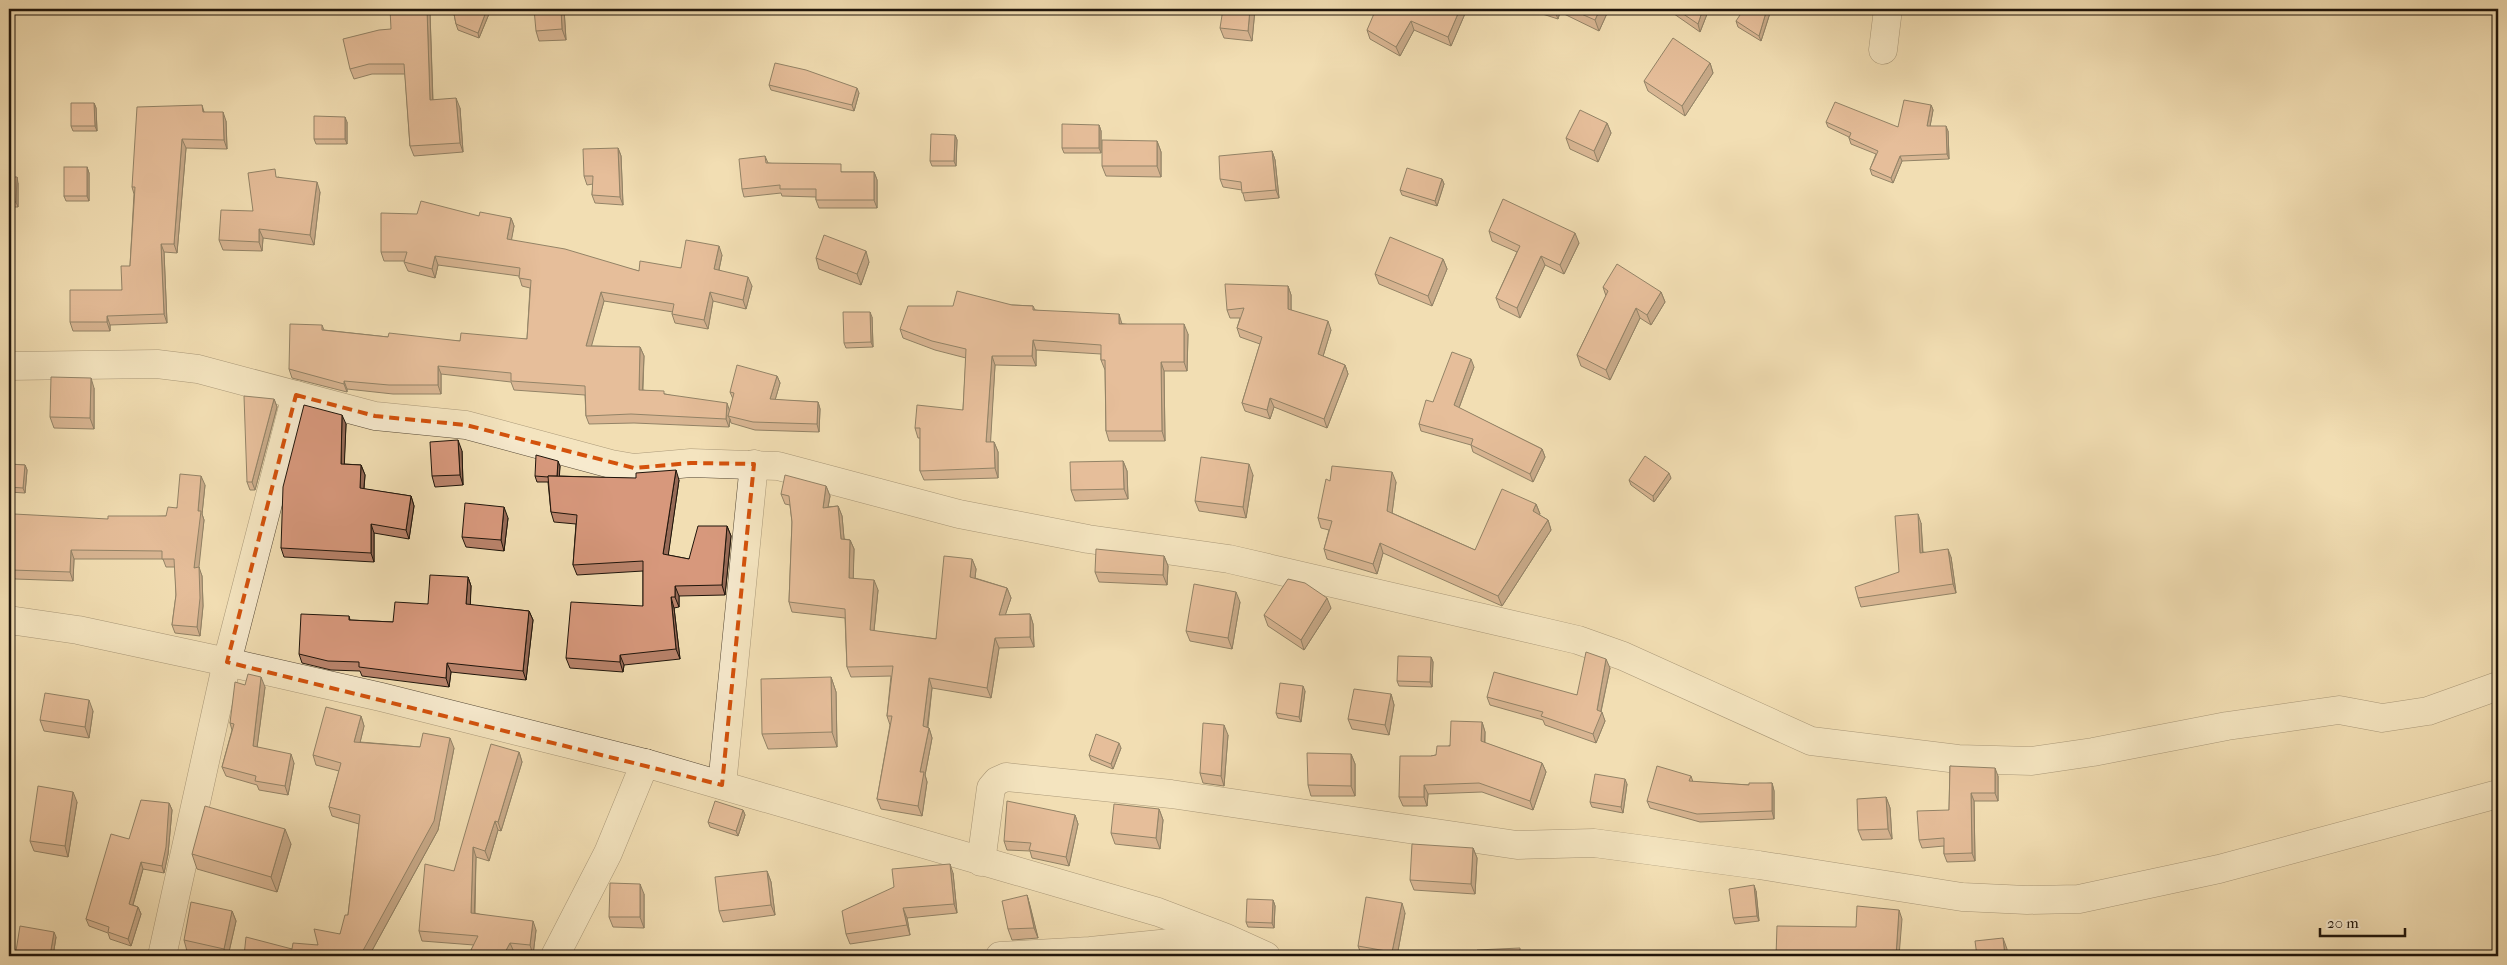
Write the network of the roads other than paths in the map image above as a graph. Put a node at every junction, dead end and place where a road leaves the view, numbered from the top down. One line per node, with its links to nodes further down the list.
1 (1888, 9): 2 (street)
2 (1884, 50)
3 (9, 366): 4 (street)
4 (296, 395): 5 (street); 7 (street)
5 (754, 464): 8 (street); 10 (street)
6 (9, 620): 7 (street)
7 (227, 662): 9 (street); 14 (street)
8 (2498, 686)
9 (644, 763): 10 (street); 15 (street)
10 (722, 784): 12 (street)
11 (2498, 794): 12 (street)
12 (981, 862): 13 (street)
13 (1224, 937): 16 (street); 17 (street)
14 (162, 956)
15 (555, 956)
16 (1000, 956)
17 (1266, 956)

